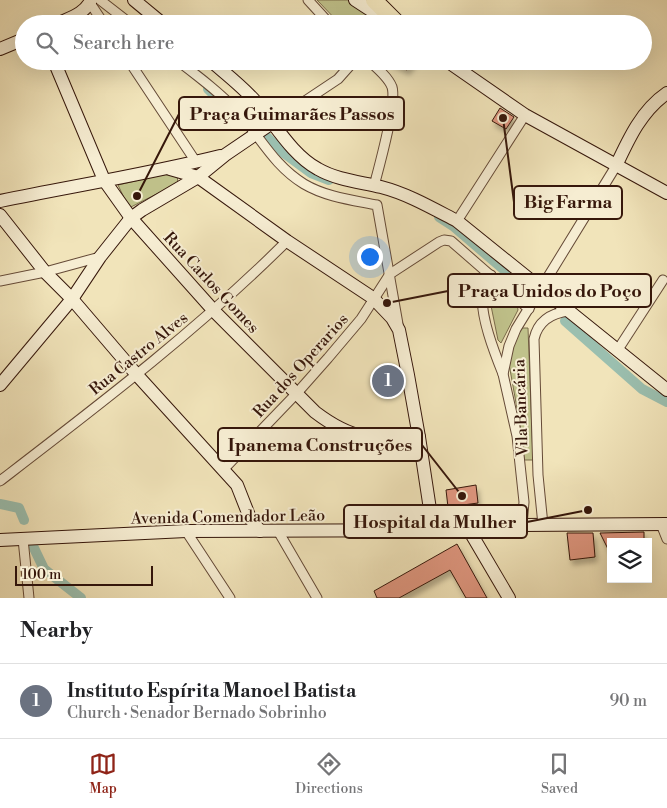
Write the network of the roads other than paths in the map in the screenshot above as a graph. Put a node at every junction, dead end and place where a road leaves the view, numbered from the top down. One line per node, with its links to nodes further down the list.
1 (134, 0): 8 (street)
2 (308, 0): 9 (street)
3 (94, 1): 5 (street); 6 (street); 7 (street)
4 (364, 2): 10 (highway)
5 (77, 15)
6 (100, 15)
7 (117, 15)
8 (153, 15)
9 (322, 15)
10 (384, 15)
11 (15, 43): 12 (street)
12 (0, 49)
13 (58, 70): 29 (street, Rua Carlos Gomes)
14 (135, 70): 25 (street)
15 (190, 70): 23 (street)
16 (222, 70): 22 (street)
17 (346, 70): 22 (street)
18 (378, 70): 30 (street)
19 (460, 70): 21 (street)
20 (667, 93): 26 (street)
21 (525, 115): 26 (street); 35 (street)
22 (272, 123): 23 (street); 30 (street)
23 (257, 135): 24 (street); 39 (street)
24 (225, 155): 25 (street); 28 (street)
25 (196, 162): 27 (street)
26 (611, 163): 31 (street); 43 (street)
27 (170, 169): 28 (street); 29 (street)
28 (198, 177): 34 (street); 36 (street)
29 (104, 180): 32 (street); 34 (street, Rua Carlos Gomes)
30 (374, 186): 35 (street)
31 (667, 194)
32 (0, 201)
33 (0, 215): 38 (street)
34 (131, 218): 37 (street); 47 (street, Rua Carlos Gomes)
35 (457, 221): 43 (street)
36 (287, 241): 44 (street); 47 (street, Rua Castro Alves)
37 (100, 257): 38 (street); 45 (street)
38 (45, 272): 42 (street); 45 (street)
39 (390, 274): 40 (street); 44 (street, Rua dos Operarios); 49 (street)
40 (491, 275): 46 (street); 51 (street)
41 (663, 280): 50 (street)
42 (0, 282)
43 (542, 288): 46 (street); 48 (street)
44 (373, 298): 49 (street); 55 (street, Rua dos Operarios)
45 (72, 299): 52 (street); 53 (street)
46 (529, 309): 51 (street)
47 (214, 311): 52 (street, Rua Castro Alves); 55 (street, Rua Carlos Gomes)
48 (569, 311): 50 (street); 58 (street, Vila Bancária)
49 (399, 330): 56 (street)
50 (617, 351): 54 (street)
51 (503, 374): 59 (street)
52 (137, 375): 57 (street); 60 (street, Rua Castro Alves)
53 (0, 385)
54 (667, 390)
55 (297, 393): 56 (street, Rua Carlos Gomes); 57 (street, Rua dos Operarios)
56 (419, 437): 64 (street)
57 (224, 469): 67 (street)
58 (538, 475): 59 (street); 63 (street, Vila Bancária)
59 (521, 476): 62 (street)
60 (0, 481)
61 (664, 524): 63 (street, Avenida Comendador Leão); 70 (street)
62 (522, 525): 63 (street, Avenida Comendador Leão); 65 (street, Avenida Comendador Leão)
63 (543, 525)
64 (432, 529): 65 (street, Avenida Comendador Leão); 68 (street, Avenida Comendador Leão)
65 (469, 530): 75 (street)
66 (186, 531): 67 (street, Avenida Comendador Leão); 69 (street, Avenida Comendador Leão); 73 (street)
67 (260, 531): 68 (street, Avenida Comendador Leão)
68 (278, 531): 74 (street)
69 (23, 539): 71 (street, Avenida Comendador Leão); 72 (street)
70 (667, 539)
71 (0, 540)
72 (29, 598)
73 (230, 598)
74 (317, 598)
75 (510, 598)

